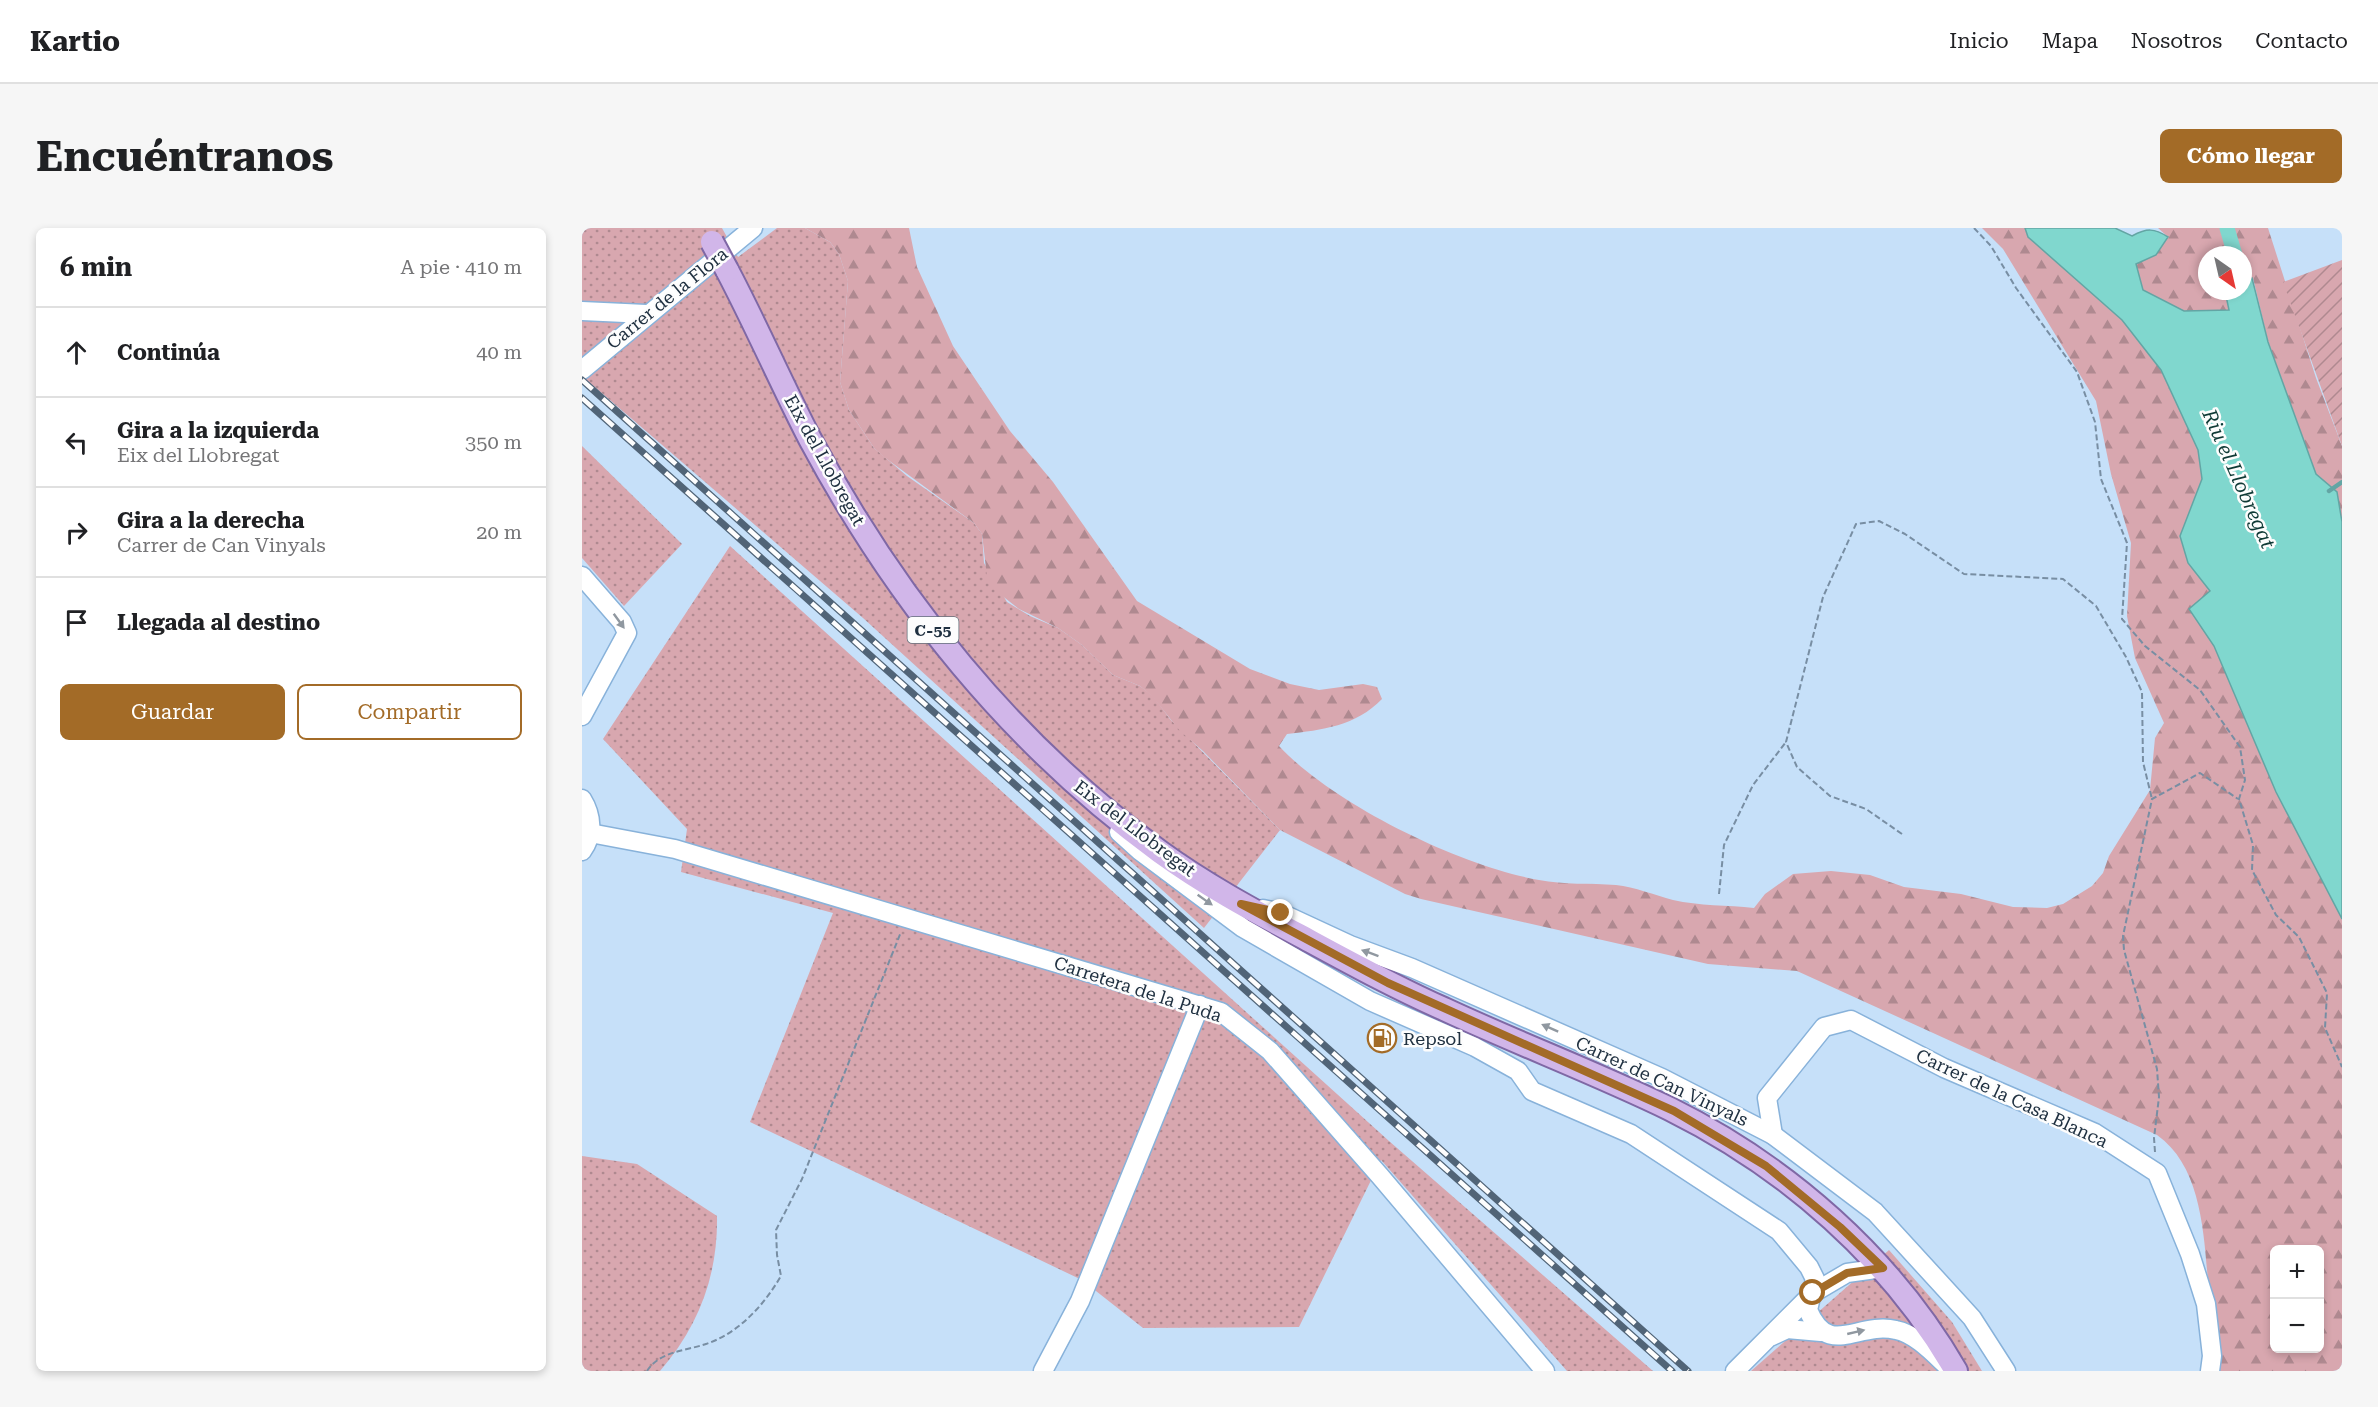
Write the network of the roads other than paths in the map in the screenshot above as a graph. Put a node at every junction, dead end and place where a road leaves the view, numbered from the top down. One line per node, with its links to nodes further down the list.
1 (753, 228): 4 (street, Carrer de la Flora)
2 (709, 235): 8 (main road, Eix del Llobregat / C-55, bridge)
3 (582, 311): 4 (street)
4 (646, 314): 5 (street, Carrer de la Flora)
5 (582, 370)
6 (582, 576): 7 (street, one-way to 7)
7 (582, 716)
8 (1084, 791): 12 (main road, Eix del Llobregat / C-55); 16 (street, one-way to 16)
9 (582, 799): 10 (street)
10 (590, 832): 11 (street); 13 (street, Carretera de la Puda)
11 (582, 851)
12 (1241, 904): 14 (street, Carrer de Can Vinyals, one-way to 12); 15 (main road, Eix del Llobregat / C-55)
13 (1200, 1005): 19 (street); 20 (street, Carretera de la Puda)
14 (1773, 1135): 23 (street, Carrer de Can Vinyals); 24 (street, Carrer de la Casa Blanca)
15 (1883, 1268): 16 (street); 22 (main road, Eix del Llobregat / C-55)
16 (1813, 1293): 17 (street); 18 (street)
17 (1821, 1332): 18 (street); 22 (street, one-way to 22)
18 (1770, 1336): 21 (street)
19 (1043, 1371)
20 (1545, 1371)
21 (1735, 1371)
22 (1954, 1371)
23 (2006, 1371)
24 (2210, 1371)

